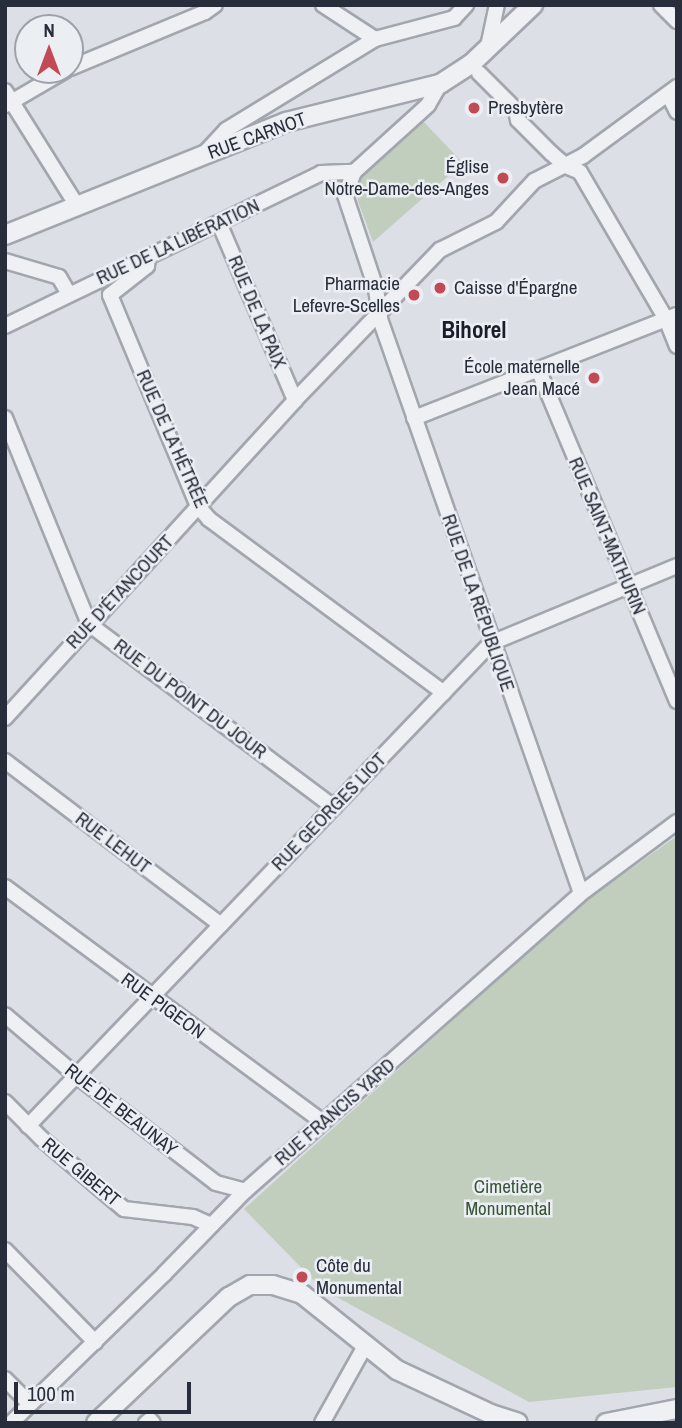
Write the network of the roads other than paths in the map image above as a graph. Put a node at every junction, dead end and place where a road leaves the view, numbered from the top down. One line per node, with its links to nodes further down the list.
1 (215, 5): 10 (street)
2 (323, 5): 8 (street)
3 (466, 5): 8 (street)
4 (497, 5): 9 (street)
5 (533, 5): 9 (street, RUE CARNOT)
6 (661, 5): 7 (street)
7 (677, 22)
8 (375, 39): 17 (street)
9 (491, 47): 13 (street, RUE CARNOT)
10 (84, 62)
11 (479, 73): 18 (street)
12 (39, 84): 15 (street)
13 (440, 84): 17 (street, RUE CARNOT); 19 (street)
14 (672, 90): 16 (street); 18 (street)
15 (8, 100): 20 (street)
16 (677, 112)
17 (204, 155): 20 (street, RUE CARNOT)
18 (566, 166): 26 (street, RUE D'ÉTANCOURT); 27 (street)
19 (354, 172): 21 (street, RUE DE LA LIBÉRATION); 26 (street, RUE DE LA RÉPUBLIQUE)
20 (77, 206): 22 (street, RUE CARNOT)
21 (219, 223): 23 (street, RUE DE LA LIBÉRATION); 31 (street, RUE DE LA PAIX)
22 (5, 235)
23 (148, 257): 25 (street, RUE DE LA LIBÉRATION); 34 (street, RUE DE LA HÊTRÉE)
24 (5, 261): 25 (street)
25 (69, 294): 28 (street, RUE DE LA LIBÉRATION)
26 (377, 312): 31 (street, RUE D'ÉTANCOURT); 33 (street, RUE DE LA RÉPUBLIQUE)
27 (671, 317): 29 (street); 30 (street)
28 (5, 326)
29 (677, 346)
30 (538, 369): 33 (street); 36 (street, RUE SAINT-MATHURIN)
31 (295, 400): 34 (street, RUE D'ÉTANCOURT)
32 (5, 418): 37 (street)
33 (414, 418): 38 (street, RUE DE LA RÉPUBLIQUE)
34 (198, 506): 37 (street, RUE D'ÉTANCOURT); 39 (street, RUE DE LA HÊTRÉE)
35 (677, 566): 36 (street, RUE GEORGES LIOT)
36 (628, 586): 38 (street, RUE GEORGES LIOT); 40 (street, RUE SAINT-MATHURIN)
37 (89, 624): 41 (street, RUE D'ÉTANCOURT); 43 (street, RUE DU POINT DU JOUR)
38 (491, 643): 39 (street, RUE GEORGES LIOT); 46 (street, RUE DE LA RÉPUBLIQUE)
39 (444, 693): 43 (street, RUE GEORGES LIOT)
40 (677, 701)
41 (5, 718)
42 (5, 761): 47 (street, RUE LEHUT)
43 (334, 807): 47 (street, RUE GEORGES LIOT)
44 (677, 822): 46 (street, RUE FRANCIS YARD)
45 (5, 887): 48 (street, RUE PIGEON)
46 (581, 893): 52 (street, RUE FRANCIS YARD)
47 (221, 925): 48 (street, RUE GEORGES LIOT)
48 (152, 998): 50 (street, RUE GEORGES LIOT); 52 (street, RUE PIGEON)
49 (5, 1015): 50 (street, RUE DE BEAUNAY)
50 (77, 1076): 53 (street, RUE GEORGES LIOT); 54 (street, RUE DE BEAUNAY)
51 (5, 1102): 53 (street, RUE GIBERT)
52 (323, 1122): 54 (street, RUE FRANCIS YARD)
53 (28, 1126): 55 (street, RUE GIBERT)
54 (245, 1191): 55 (street, RUE FRANCIS YARD)
55 (211, 1225): 57 (street, RUE FRANCIS YARD)
56 (5, 1250): 57 (street)
57 (95, 1342): 60 (street, RUE FRANCIS YARD)
58 (365, 1346): 63 (street); 66 (street); 67 (street)
59 (5, 1379): 60 (street)
60 (30, 1404): 62 (street, RUE FRANCIS YARD)
61 (677, 1409): 68 (street)
62 (11, 1423)
63 (96, 1423)
64 (146, 1423): 65 (street)
65 (153, 1423)
66 (322, 1423)
67 (518, 1423)
68 (606, 1423)

